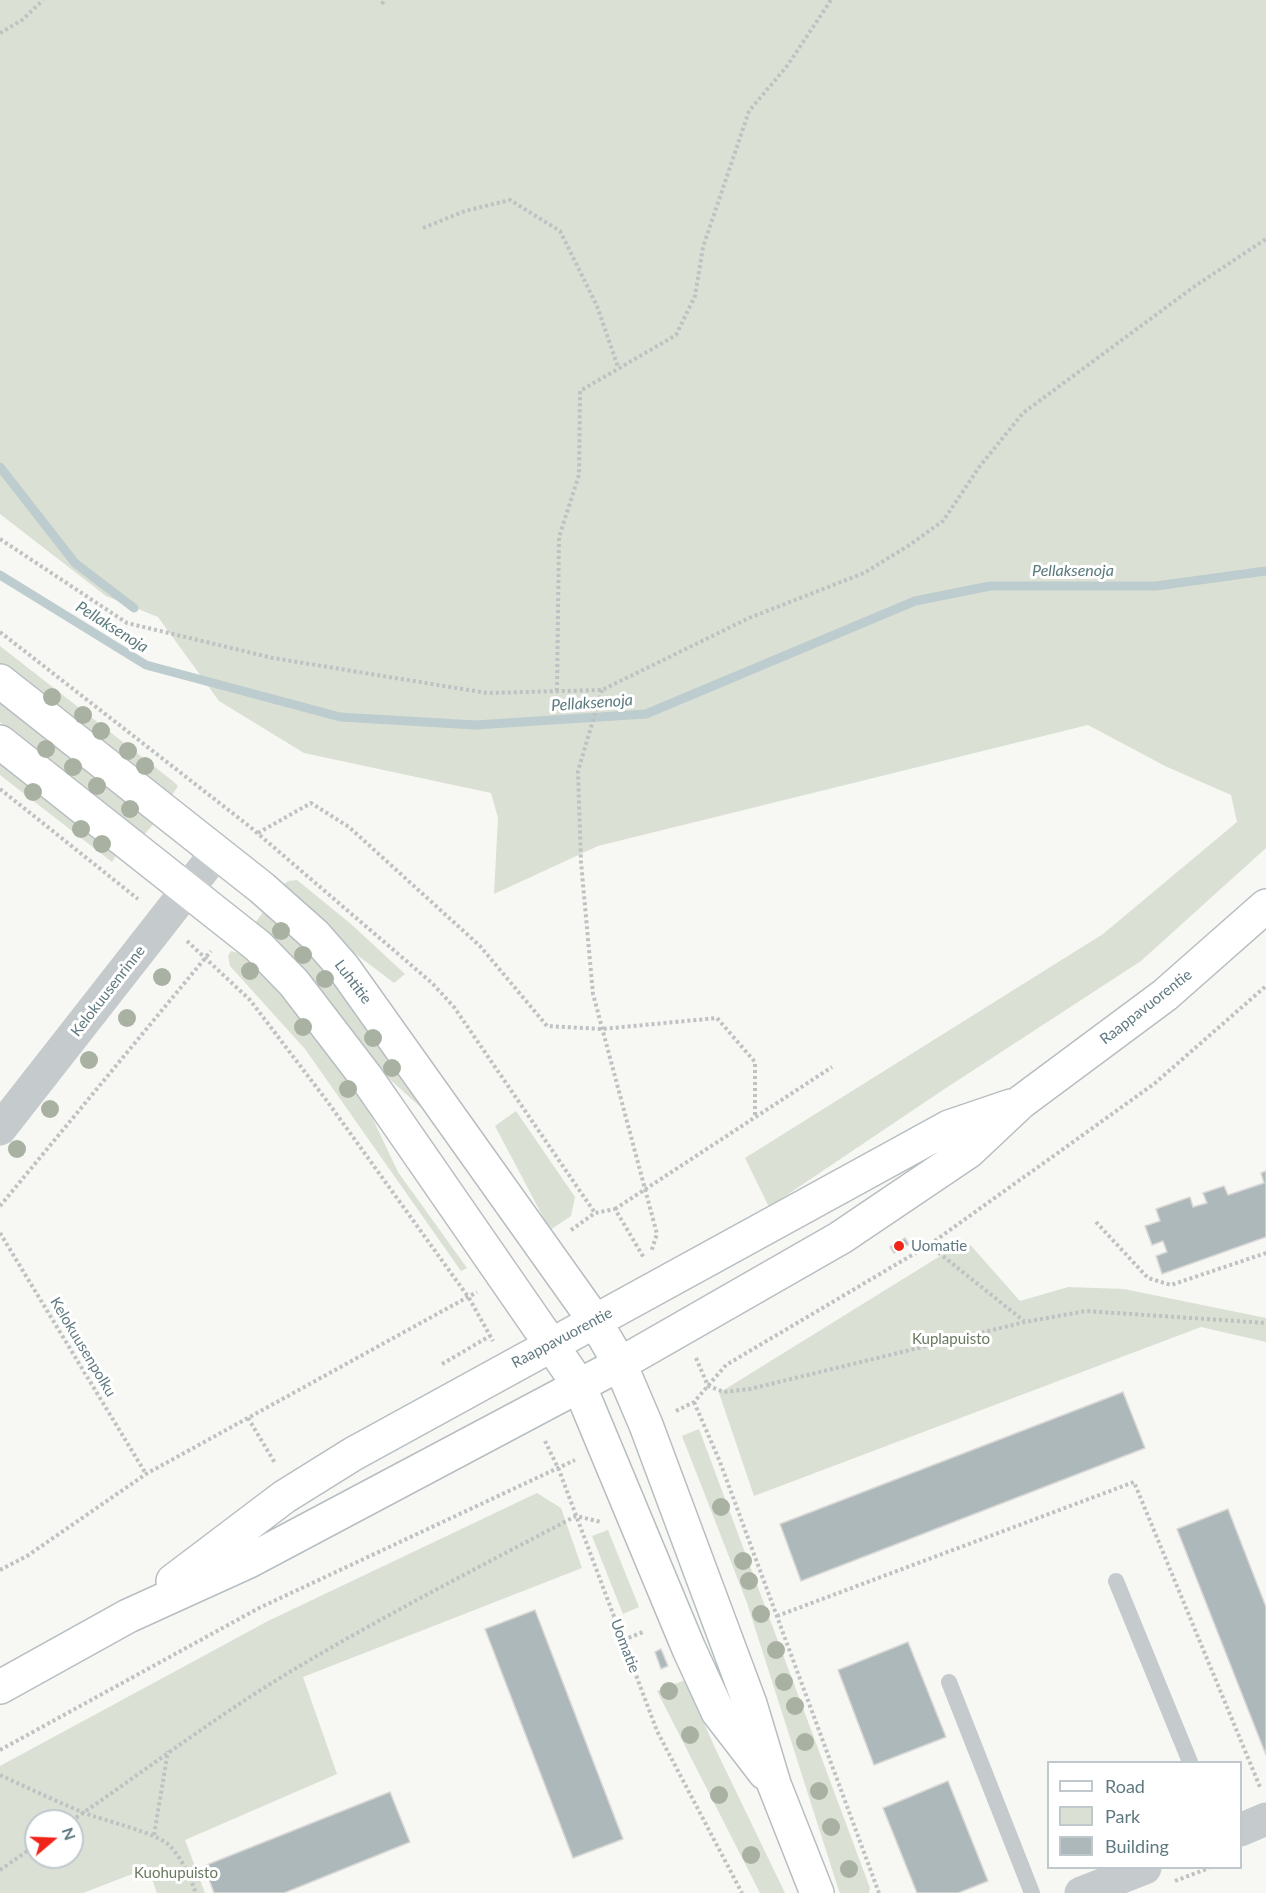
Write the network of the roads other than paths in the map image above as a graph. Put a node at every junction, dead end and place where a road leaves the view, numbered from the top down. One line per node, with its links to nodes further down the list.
1 (0, 681): 3 (street, Luhtitie)
2 (0, 742): 4 (street)
3 (216, 853): 4 (street, Kelokuusenrinne); 8 (street, Luhtitie)
4 (188, 889): 7 (street, Kelokuusenrinne); 9 (street)
5 (1266, 906): 6 (street, Raappavuorentie)
6 (1021, 1102): 8 (street, Raappavuorentie); 10 (street, Raappavuorentie)
7 (0, 1129)
8 (596, 1321): 9 (street, Raappavuorentie); 10 (street, Luhtitie)
9 (552, 1344): 11 (street); 13 (street, Raappavuorentie)
10 (620, 1364): 11 (street, Raappavuorentie); 17 (street)
11 (579, 1385): 13 (street, Raappavuorentie); 17 (street)
12 (1116, 1581): 16 (lane)
13 (128, 1616): 15 (street, Raappavuorentie)
14 (948, 1682): 22 (lane)
15 (0, 1687)
16 (1190, 1761)
17 (774, 1784): 21 (street)
18 (1265, 1808): 19 (street)
19 (1242, 1828)
20 (1142, 1869): 23 (street)
21 (817, 1893)
22 (1032, 1893)
23 (1081, 1893)

